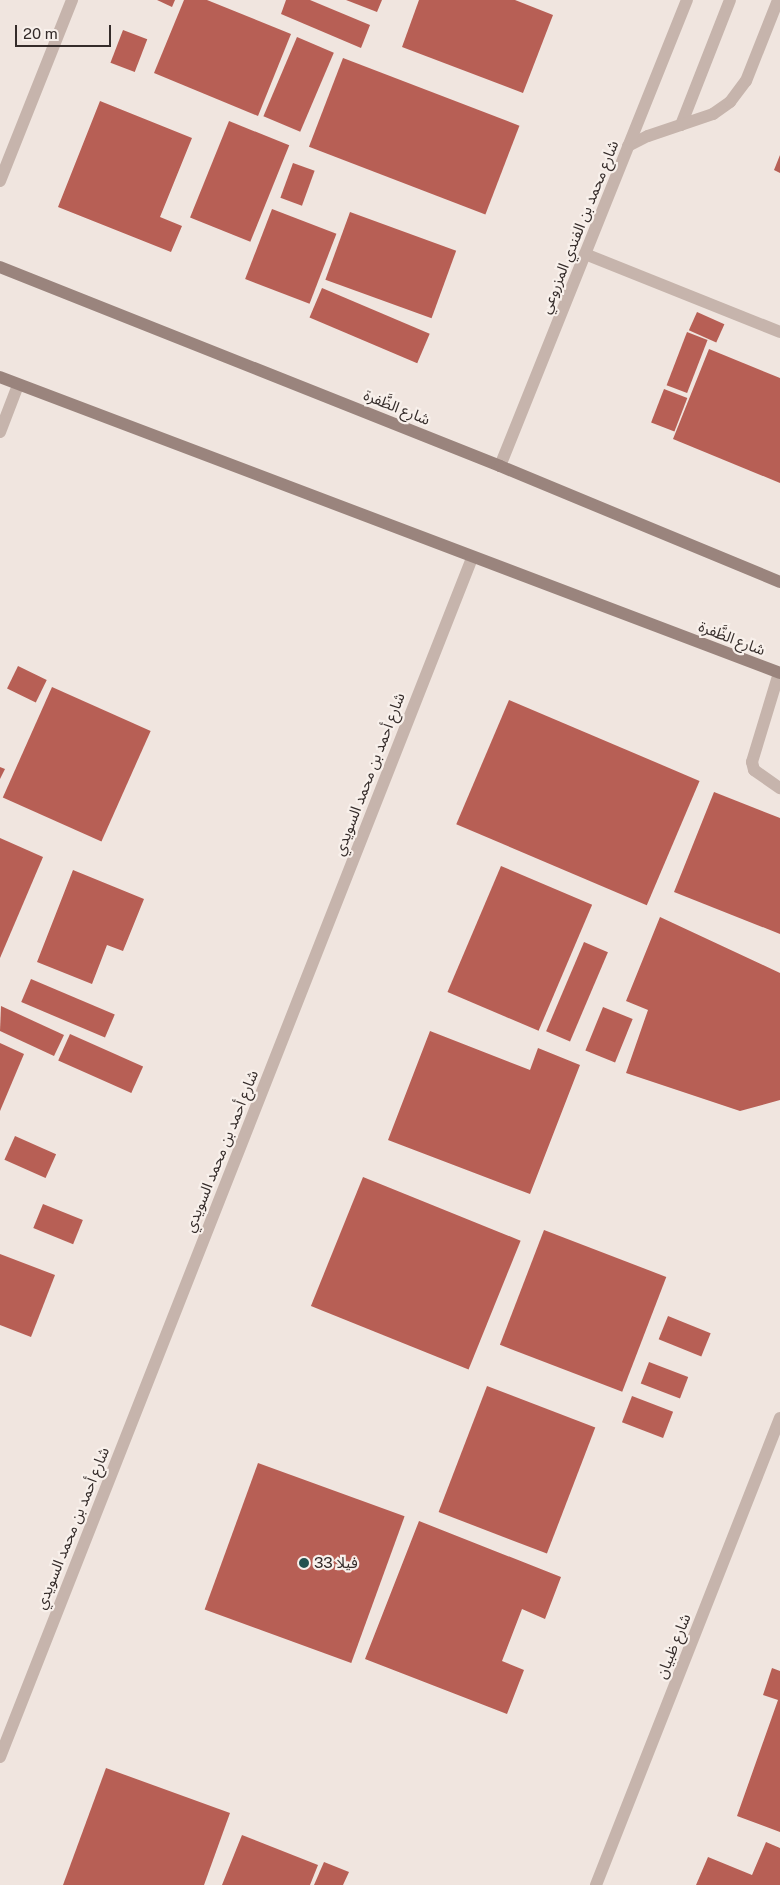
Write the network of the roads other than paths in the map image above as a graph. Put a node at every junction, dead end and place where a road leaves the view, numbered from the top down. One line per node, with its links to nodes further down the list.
1 (72, 0): 7 (street)
2 (687, 0): 6 (street, شارع محمد بن الفندي المزروعي)
3 (730, 0): 5 (street)
4 (778, 0): 5 (street)
5 (681, 125): 6 (street)
6 (628, 146): 8 (street, شارع محمد بن الفندي المزروعي)
7 (0, 181)
8 (585, 254): 10 (street); 14 (street, شارع محمد بن الفندي المزروعي)
9 (0, 267): 14 (main road, شارع الظَّفرة)
10 (780, 332)
11 (0, 377): 12 (main road, شارع الظَّفرة)
12 (18, 385): 13 (street); 15 (main road, شارع الظَّفرة)
13 (0, 432)
14 (500, 466): 16 (main road, شارع الظَّفرة)
15 (472, 558): 17 (main road, شارع الظَّفرة); 20 (street, شارع أحمد بن محمد السويدي)
16 (780, 582)
17 (780, 673): 18 (street)
18 (780, 788)
19 (780, 1418): 21 (street, شارع ظبيان)
20 (0, 1757)
21 (596, 1885)

